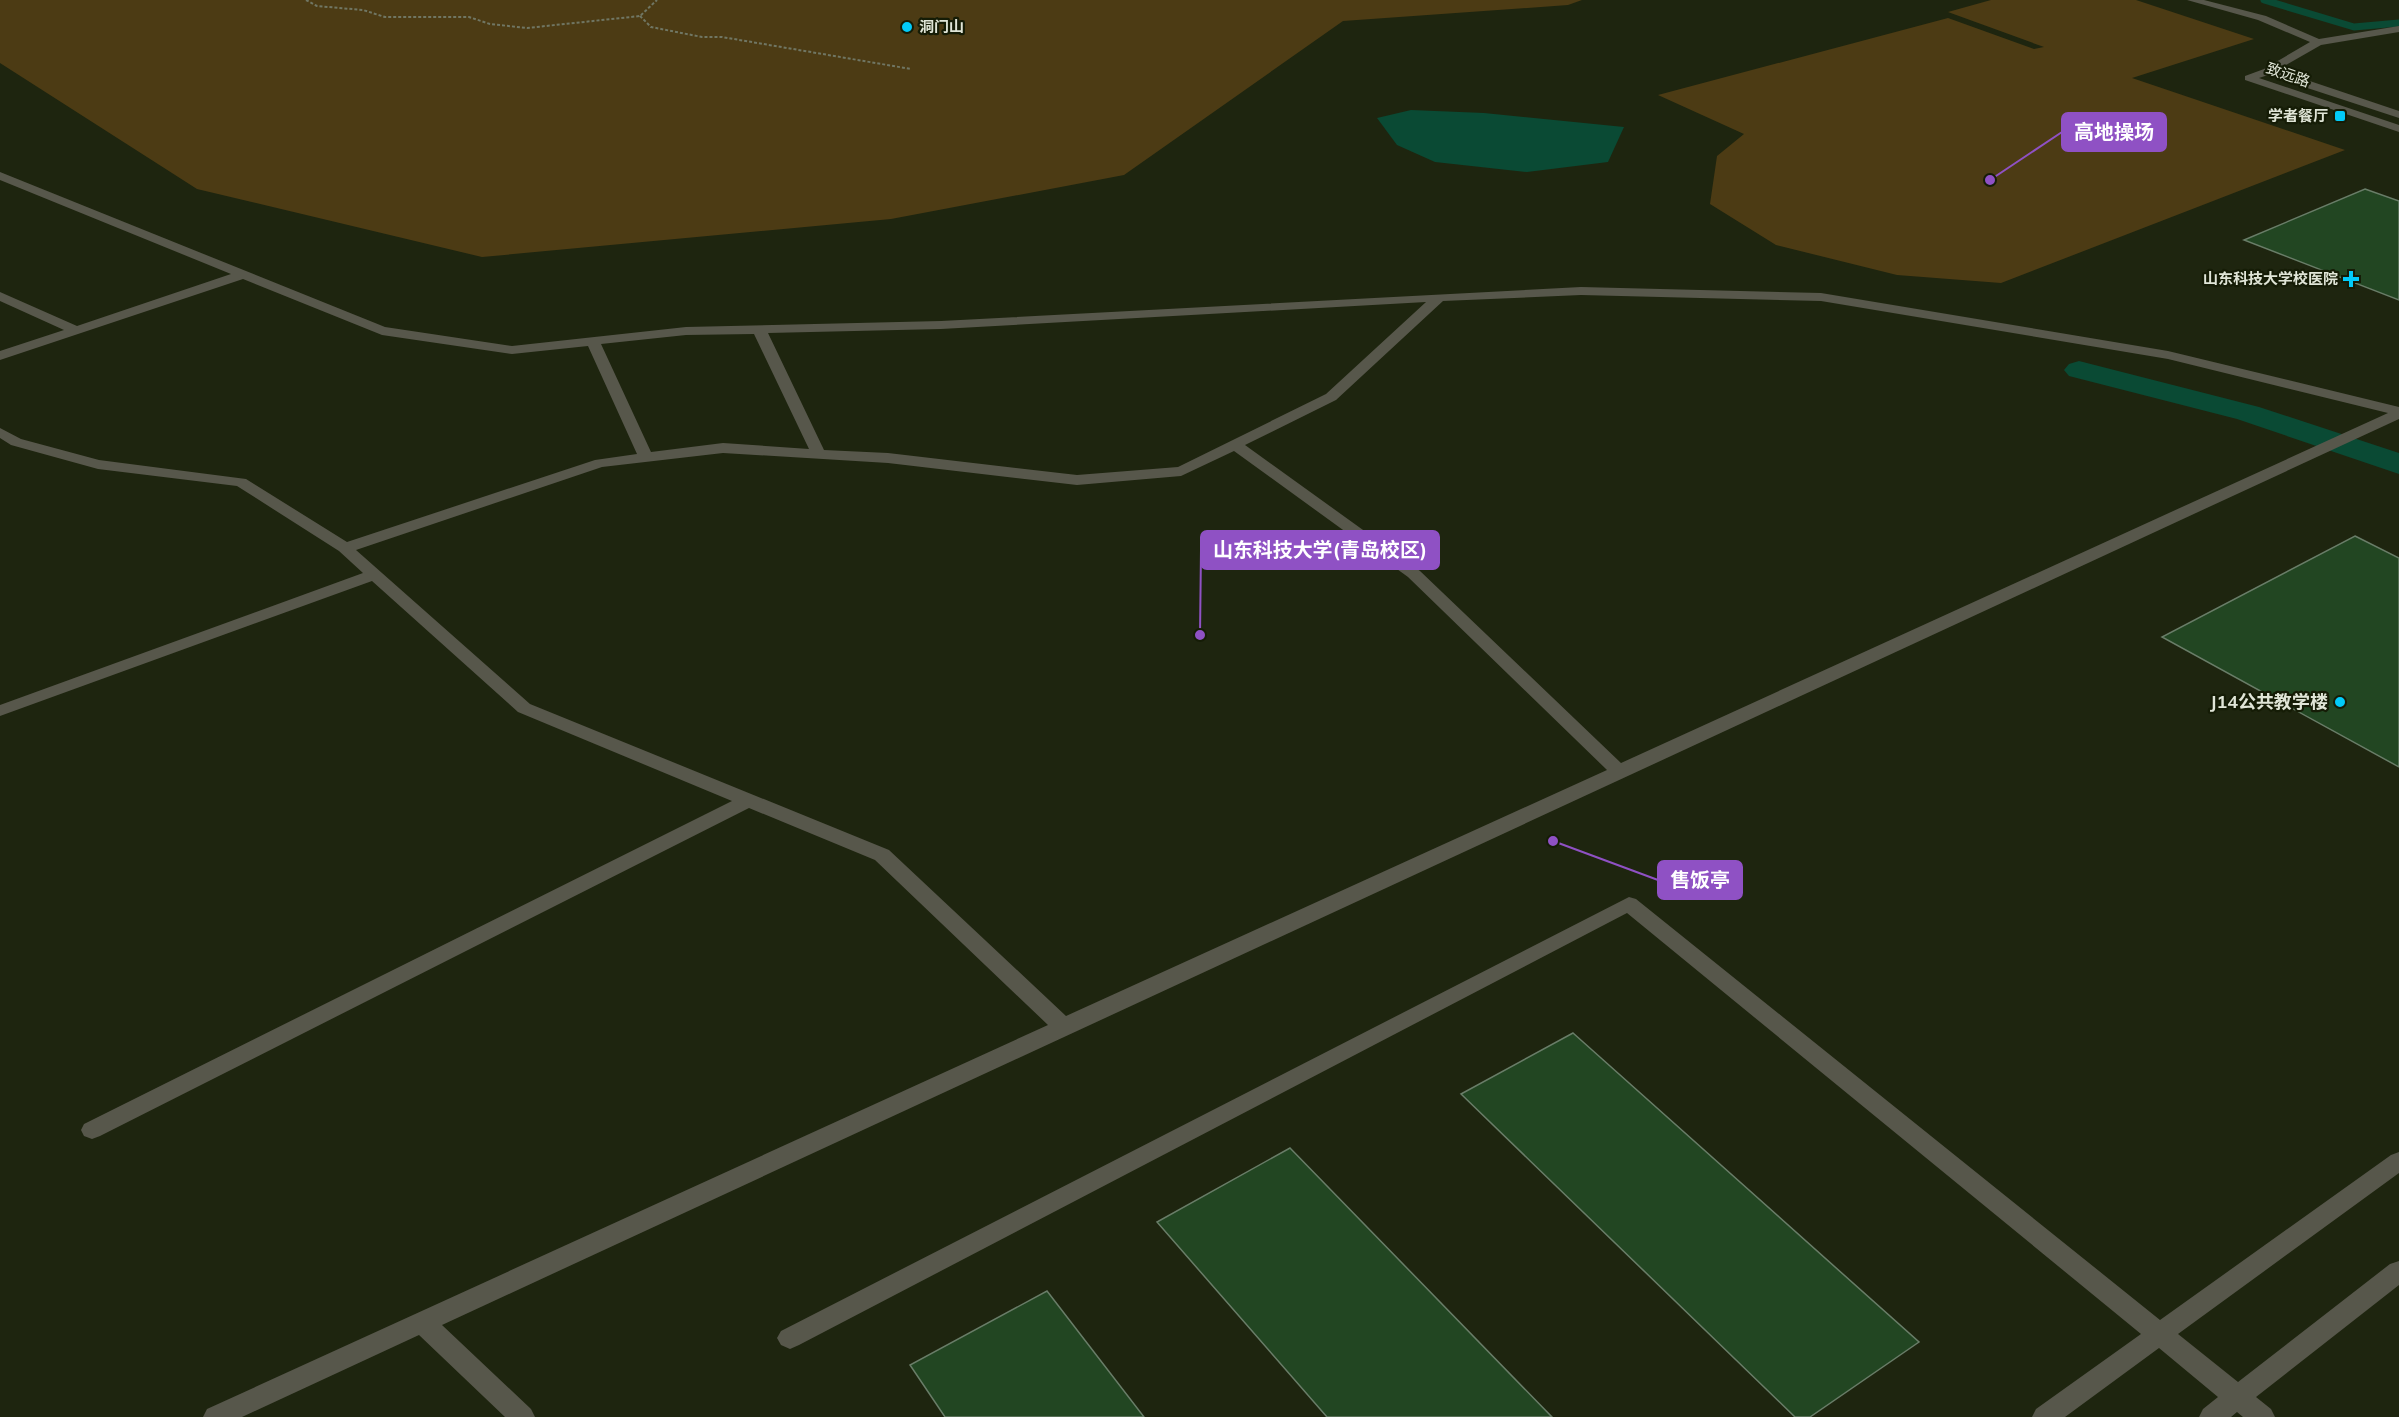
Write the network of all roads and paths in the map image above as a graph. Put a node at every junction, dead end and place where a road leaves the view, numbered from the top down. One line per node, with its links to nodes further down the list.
1 (306, 0): 4 (path)
2 (657, 0): 4 (path)
3 (2192, 0): 6 (lane)
4 (640, 16): 7 (path)
5 (2399, 29): 6 (lane)
6 (2318, 42): 8 (lane)
7 (911, 69)
8 (2268, 71): 9 (lane, 致远路); 10 (lane, 致远路)
9 (2399, 115)
10 (2399, 129)
11 (0, 176): 12 (lane)
12 (242, 275): 16 (lane); 17 (lane)
13 (0, 296): 16 (lane)
14 (1439, 297): 15 (lane); 19 (lane); 21 (lane)
15 (759, 329): 17 (lane); 22 (lane)
16 (76, 330): 18 (lane)
17 (593, 341): 23 (lane)
18 (0, 356)
19 (2399, 412): 27 (lane)
20 (0, 432): 24 (lane)
21 (1234, 444): 22 (lane); 27 (lane)
22 (819, 454): 23 (lane)
23 (646, 457): 24 (lane)
24 (345, 548): 25 (lane)
25 (374, 575): 26 (lane); 28 (lane)
26 (0, 711)
27 (1619, 771): 29 (lane)
28 (749, 800): 29 (lane); 30 (lane)
29 (1064, 1027): 33 (lane)
30 (92, 1130)
31 (2399, 1161): 34 (lane)
32 (2399, 1271): 36 (lane)
33 (422, 1322): 37 (lane); 38 (lane)
34 (2160, 1334): 35 (lane); 36 (lane); 39 (lane)
35 (789, 1338)
36 (2238, 1397): 40 (lane); 41 (lane)
37 (216, 1417)
38 (522, 1417)
39 (2045, 1417)
40 (2212, 1417)
41 (2262, 1417)

